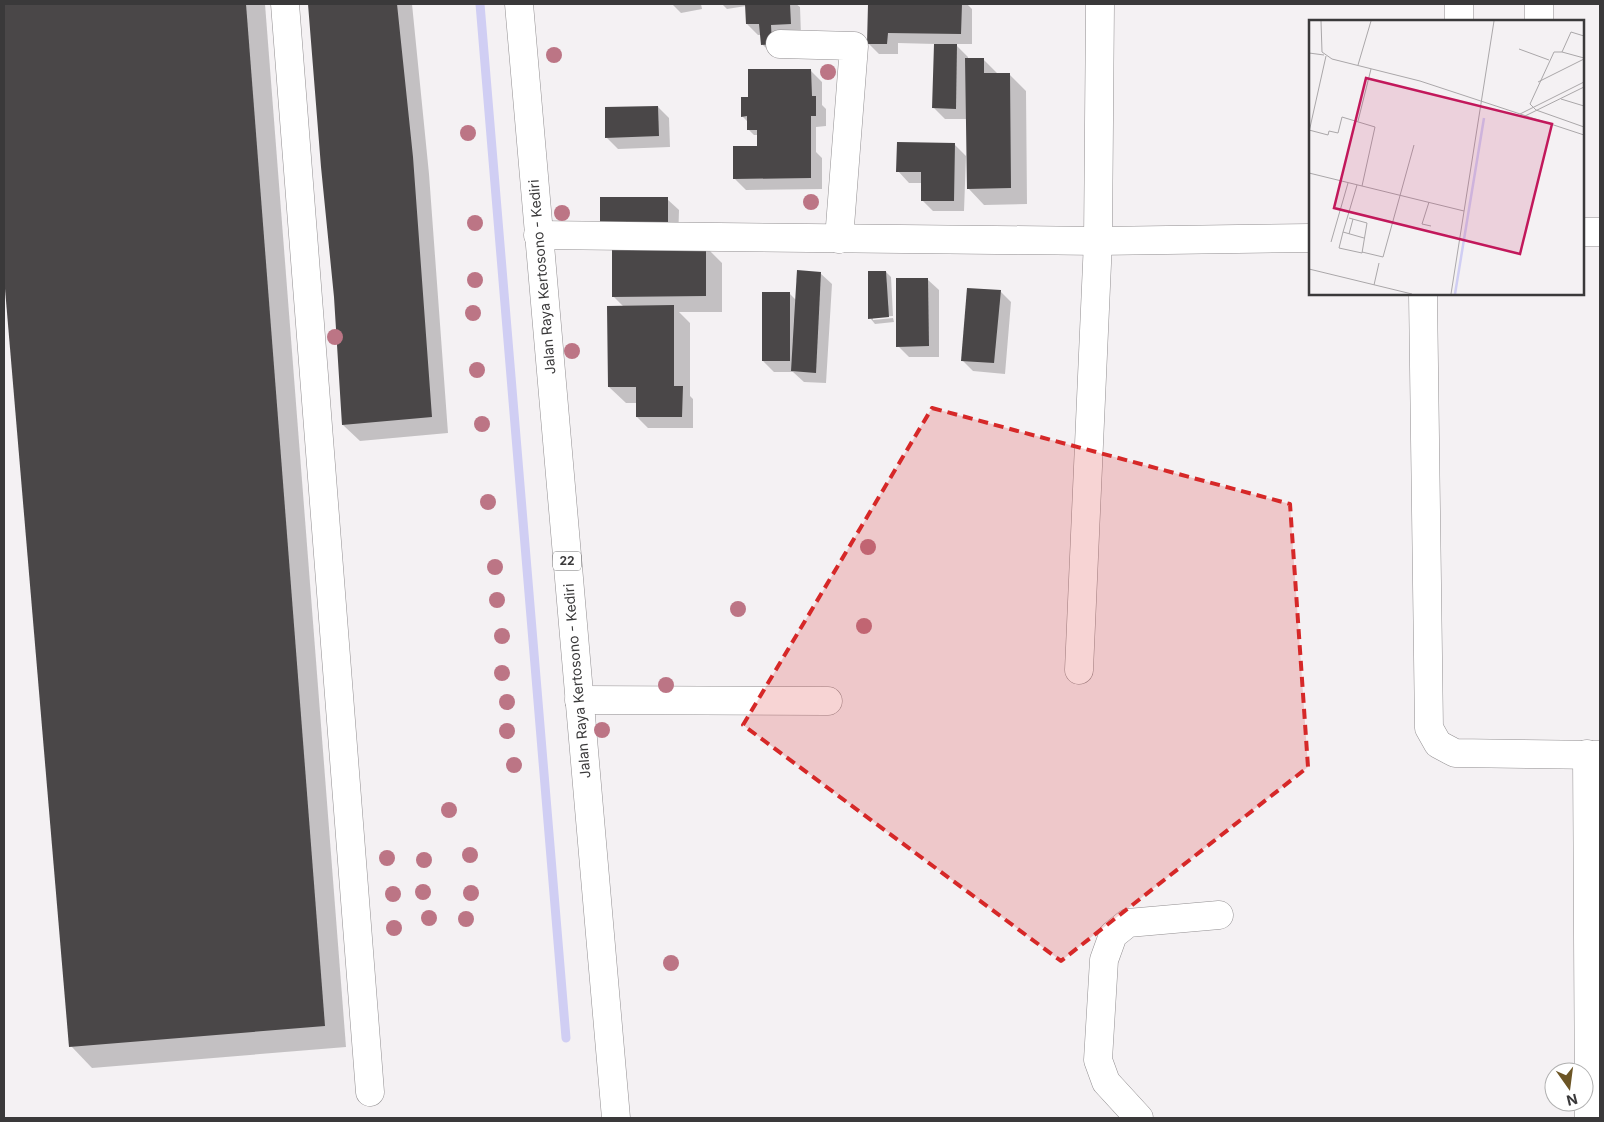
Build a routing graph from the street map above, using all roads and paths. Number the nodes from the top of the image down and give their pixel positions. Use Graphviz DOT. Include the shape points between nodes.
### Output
graph roads {
  1 [pos="285,4"];
  2 [pos="519,4"];
  3 [pos="1100,4"];
  4 [pos="1459,4"];
  5 [pos="1539,4"];
  6 [pos="1459,20"];
  7 [pos="1539,20"];
  8 [pos="780,44"];
  9 [pos="1584,232"];
  10 [pos="1600,232"];
  11 [pos="538,235"];
  12 [pos="1309,238"];
  13 [pos="840,239"];
  14 [pos="1098,241"];
  15 [pos="1423,295"];
  16 [pos="1079,670"];
  17 [pos="578,700"];
  18 [pos="828,701"];
  19 [pos="1594,754"];
  20 [pos="1219,915"];
  21 [pos="370,1092"];
  22 [pos="616,1118"];
  23 [pos="1139,1118"];
  24 [pos="1589,1118"];
  1 -- 21 [label="main road"];
  2 -- 11 [label="main road, Jalan Raya Kertosono - Kediri / 22"];
  3 -- 14 [label="main road"];
  4 -- 6 [label="main road"];
  5 -- 7 [label="main road"];
  8 -- 13 [label="main road" via="854,46"];
  9 -- 10 [label="main road"];
  11 -- 13 [label="main road"];
  11 -- 17 [label="main road, Jalan Raya Kertosono - Kediri / 22"];
  12 -- 14 [label="main road"];
  13 -- 14 [label="main road"];
  14 -- 16 [label="main road"];
  15 -- 19 [label="main road" via="1429,728 1438,744 1455,753"];
  17 -- 18 [label="main road"];
  17 -- 22 [label="main road, Jalan Raya Kertosono - Kediri / 22"];
  19 -- 24 [label="main road"];
  20 -- 23 [label="main road" via="1128,923 1113,935 1104,960 1098,1060 1106,1082"];
}
